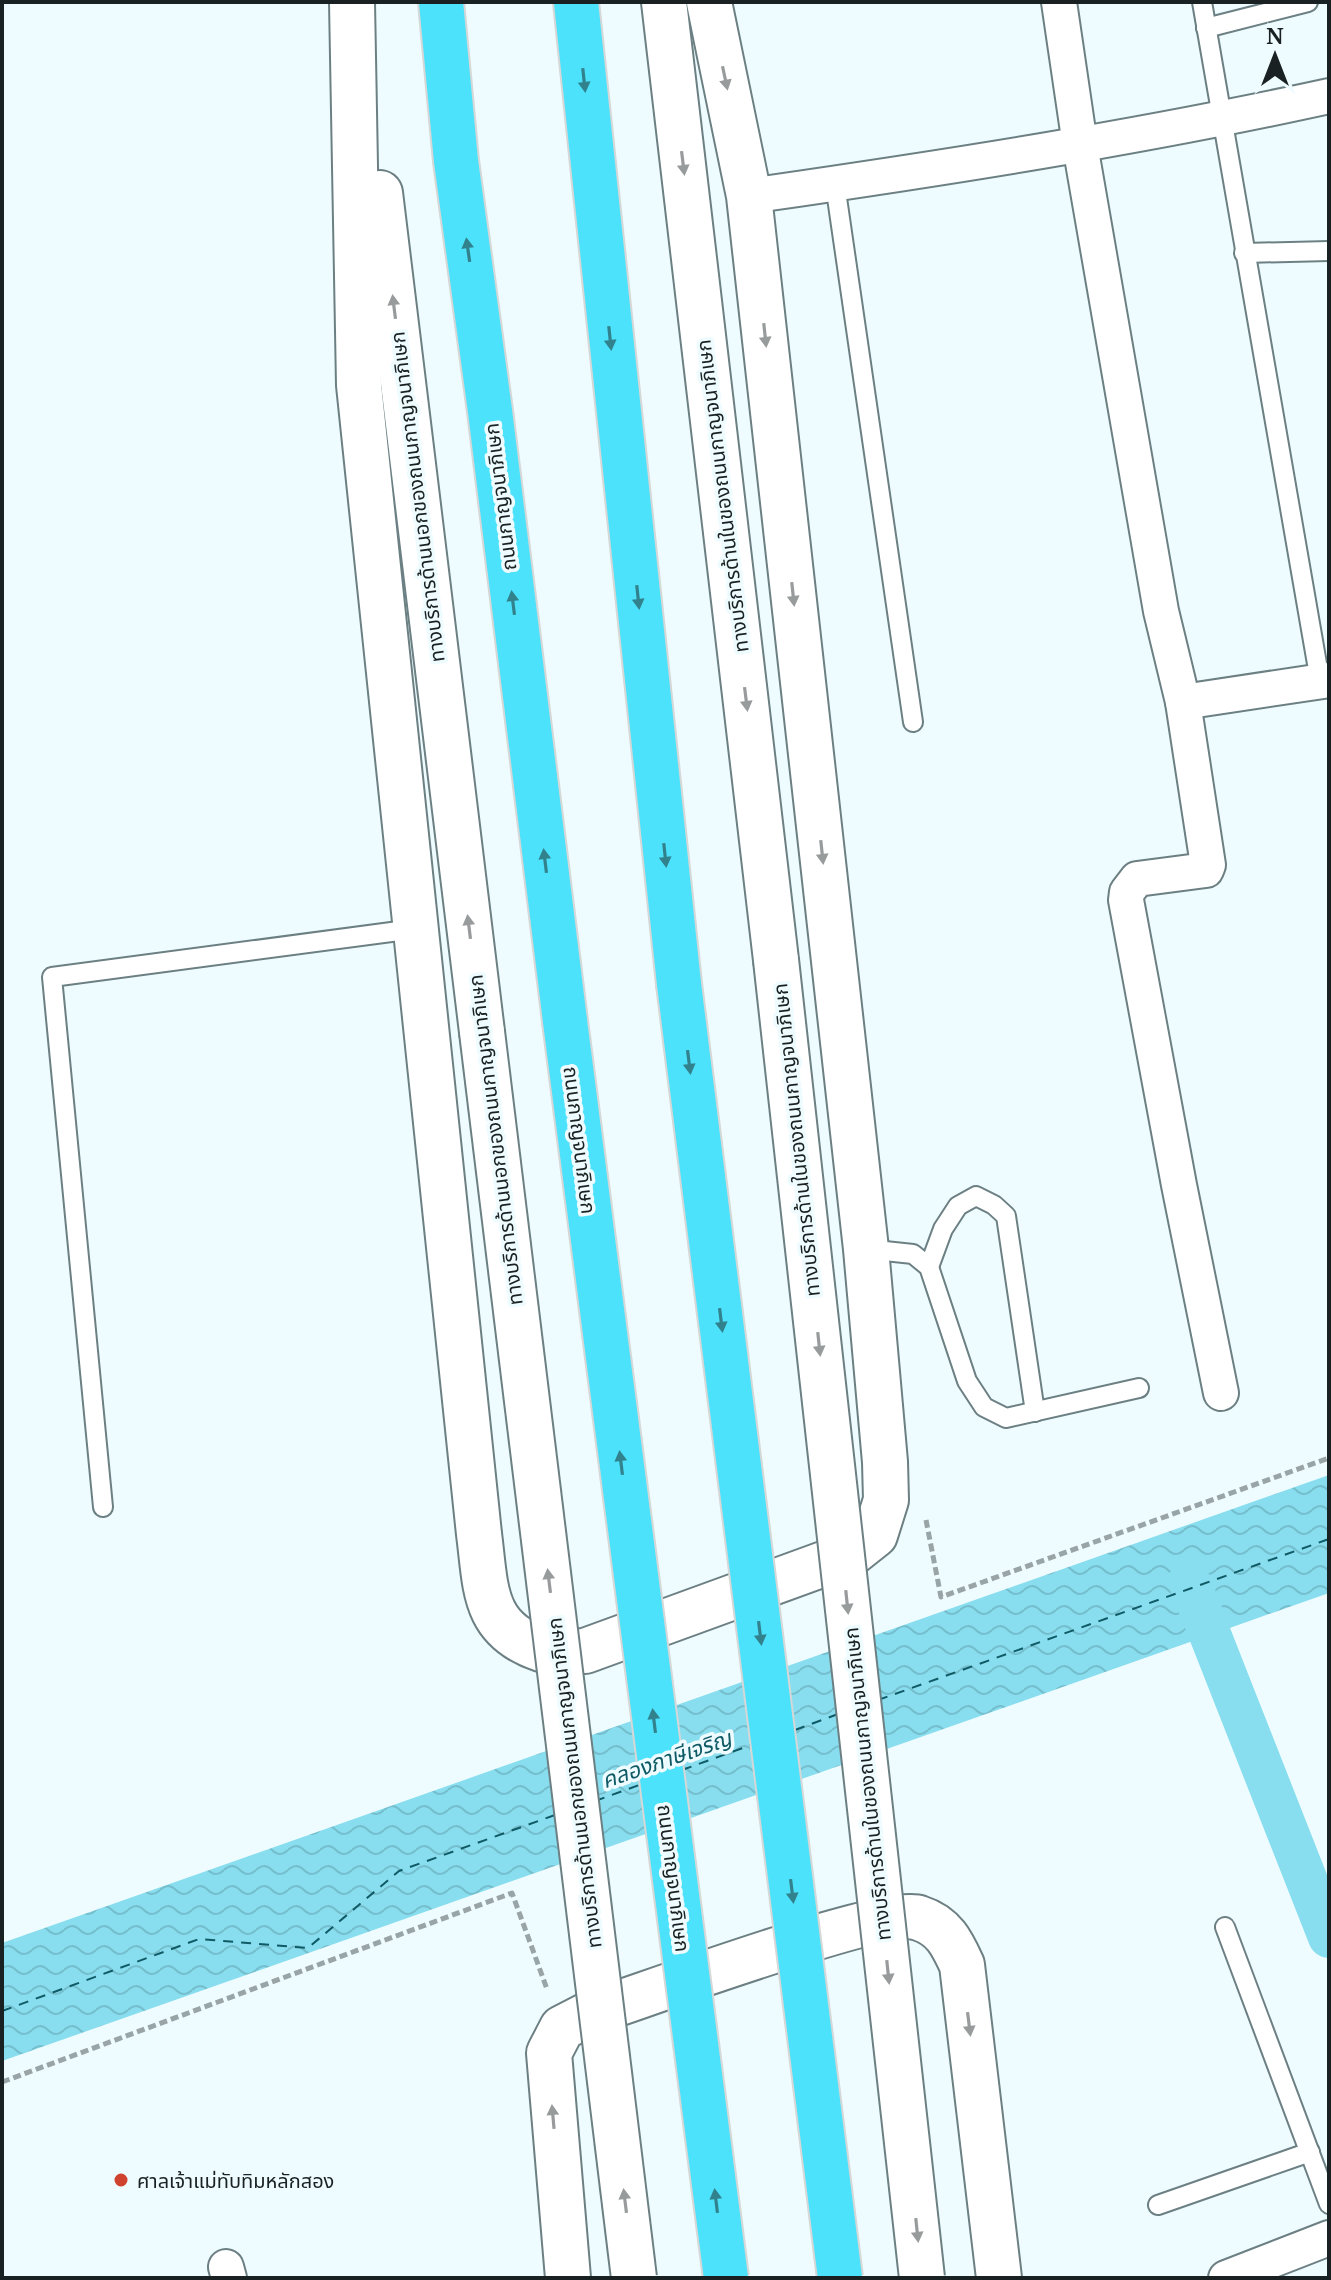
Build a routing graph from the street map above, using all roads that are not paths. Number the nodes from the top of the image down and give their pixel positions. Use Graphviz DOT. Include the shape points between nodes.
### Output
graph roads {
  1 [pos="355,2"];
  2 [pos="415,2"];
  3 [pos="441,2"];
  4 [pos="576,2"];
  5 [pos="664,2"];
  6 [pos="709,2"];
  7 [pos="1059,2"];
  8 [pos="1202,2"];
  9 [pos="1308,2"];
  10 [pos="1206,28"];
  11 [pos="1329,96"];
  12 [pos="1221,120"];
  13 [pos="1080,145"];
  14 [pos="456,161"];
  15 [pos="835,184"];
  16 [pos="749,196"];
  17 [pos="1329,251"];
  18 [pos="1244,253"];
  19 [pos="1324,680"];
  20 [pos="1183,702"];
  21 [pos="913,722"];
  22 [pos="414,929"];
  23 [pos="866,1249"];
  24 [pos="929,1267"];
  25 [pos="1139,1388"];
  26 [pos="1221,1393"];
  27 [pos="1035,1412"];
  28 [pos="103,1507"];
  29 [pos="1225,1927"];
  30 [pos="1310,2152"];
  31 [pos="1329,2204"];
  32 [pos="1158,2205"];
  33 [pos="1329,2238"];
  34 [pos="568,2278"];
  35 [pos="634,2278"];
  36 [pos="726,2278"];
  37 [pos="840,2278"];
  38 [pos="922,2278"];
  39 [pos="999,2278"];
  40 [pos="1226,2278"];
  1 -- 22 [label="main road" via="359,385"];
  35 -- 1 [label="main road, ทางบริการด้านนอกของถนนกาญจนาภิเษก, one-way, bridge"];
  2 -- 14 [label="highway"];
  3 -- 14 [label="highway, ถนนกาญจนาภิเษก"];
  4 -- 37 [label="highway, one-way, bridge" via="679,984"];
  5 -- 38 [label="main road, ทางบริการด้านในของถนนกาญจนาภิเษก, one-way, bridge"];
  6 -- 16 [label="main road, one-way"];
  7 -- 13 [label="street"];
  8 -- 10 [label="lane"];
  9 -- 10 [label="lane"];
  10 -- 12 [label="lane"];
  11 -- 12 [label="street"];
  12 -- 13 [label="street"];
  12 -- 18 [label="lane"];
  13 -- 15 [label="street"];
  13 -- 20 [label="street" via="1161,611"];
  36 -- 14 [label="highway, ถนนกาญจนาภิเษก, one-way, bridge"];
  15 -- 16 [label="street"];
  15 -- 21 [label="lane"];
  16 -- 23 [label="main road, one-way"];
  17 -- 18 [label="lane"];
  18 -- 19 [label="lane"];
  19 -- 20 [label="street"];
  20 -- 26 [label="street" via="1208,865 1206,870 1137,879 1126,900"];
  22 -- 23 [label="main road" via="479,1534 489,1602 505,1631 543,1650 585,1651 851,1554 875,1535 886,1500"];
  22 -- 28 [label="lane" via="52,977"];
  23 -- 24 [label="lane" via="913,1254"];
  24 -- 27 [label="lane" via="967,1381 984,1407 1006,1418"];
  24 -- 27 [label="lane" via="958,1206 976,1196 1006,1216"];
  25 -- 27 [label="lane"];
  29 -- 30 [label="lane"];
  30 -- 31 [label="lane"];
  30 -- 32 [label="lane"];
  33 -- 40 [label="street"];
  34 -- 39 [label="main road, one-way" via="549,2053 562,2028 593,2012 886,1918 918,1917 948,1934 962,1965"];
}
